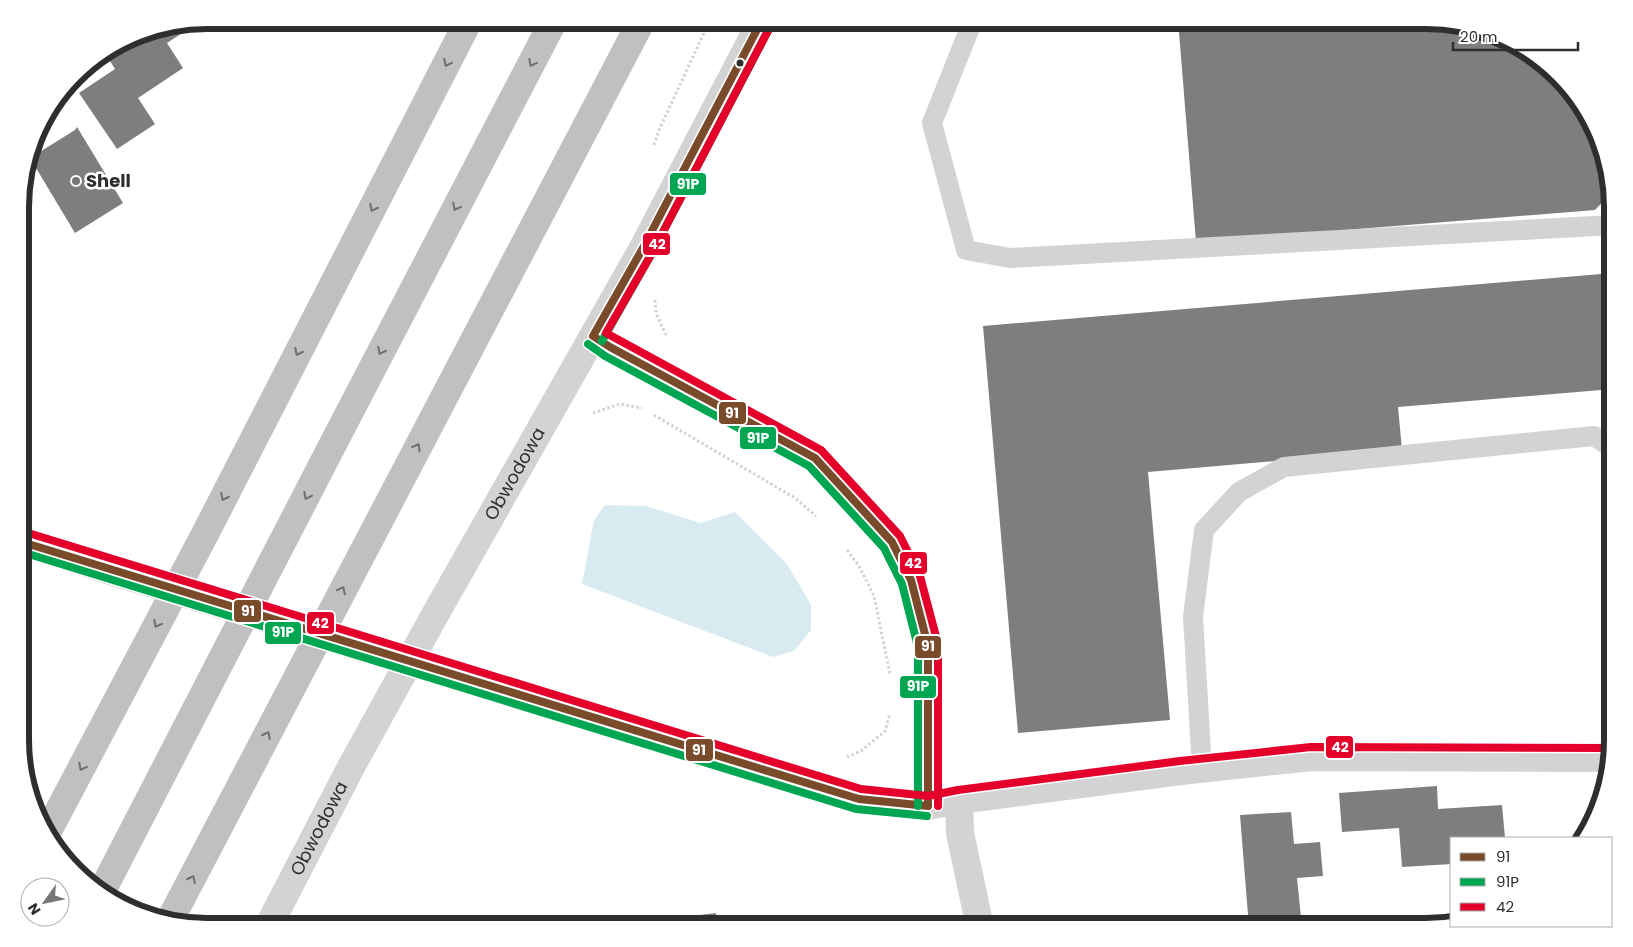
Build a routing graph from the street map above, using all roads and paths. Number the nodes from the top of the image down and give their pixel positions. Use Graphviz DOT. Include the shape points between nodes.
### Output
graph roads {
  1 [pos="465,29"];
  2 [pos="549,29"];
  3 [pos="637,29"];
  4 [pos="757,29"];
  5 [pos="969,29"];
  6 [pos="1604,225"];
  7 [pos="593,336"];
  8 [pos="590,414"];
  9 [pos="1604,443"];
  10 [pos="817,517"];
  11 [pos="29,544"];
  12 [pos="842,544"];
  13 [pos="891,682"];
  14 [pos="891,709"];
  15 [pos="845,758"];
  16 [pos="1604,758"];
  17 [pos="1202,769"];
  18 [pos="959,800"];
  19 [pos="928,806"];
  20 [pos="51,826"];
  21 [pos="105,886"];
  22 [pos="173,915"];
  23 [pos="273,918"];
  24 [pos="978,918"];
  1 -- 20 [label="highway, one-way"];
  2 -- 21 [label="highway, one-way"];
  22 -- 3 [label="highway, one-way"];
  4 -- 7 [label="street, Obwodowa" via="643,248"];
  5 -- 6 [label="lane" via="932,123 966,250 1010,258"];
  7 -- 19 [label="street" via="815,458 892,542 911,580 928,646"];
  7 -- 23 [label="street, Obwodowa" via="351,767"];
  8 -- 10 [label="path" via="620,404 640,406 795,498"];
  9 -- 17 [label="lane" via="1594,436 1284,467 1239,492 1204,530 1193,617"];
  11 -- 19 [label="street, bridge" via="859,799"];
  12 -- 13 [label="path" via="859,566 874,596"];
  14 -- 15 [label="path" via="885,731 861,751"];
  16 -- 17 [label="street" via="1312,757"];
  17 -- 18 [label="street"];
  18 -- 19 [label="street"];
  18 -- 24 [label="street" via="960,832"];
}
